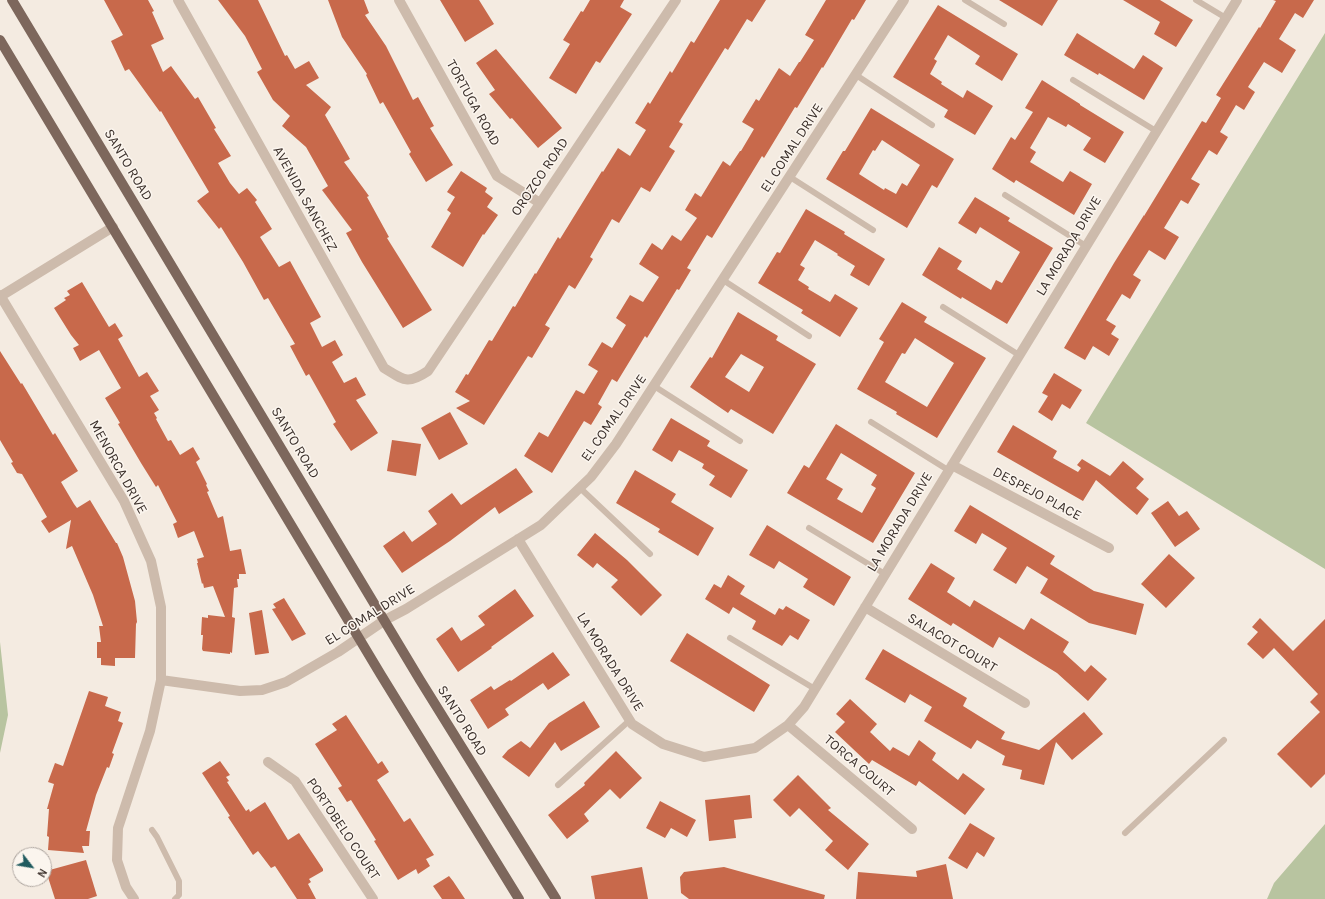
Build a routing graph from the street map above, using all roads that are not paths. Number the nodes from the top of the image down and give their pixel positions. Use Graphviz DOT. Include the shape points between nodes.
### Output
graph roads {
  1 [pos="12,0"];
  2 [pos="178,0"];
  3 [pos="399,0"];
  4 [pos="676,0"];
  5 [pos="904,0"];
  6 [pos="965,0"];
  7 [pos="1196,0"];
  8 [pos="1237,0"];
  9 [pos="1226,18"];
  10 [pos="1004,24"];
  11 [pos="0,40"];
  12 [pos="856,75"];
  13 [pos="1073,80"];
  14 [pos="932,125"];
  15 [pos="1156,131"];
  16 [pos="790,177"];
  17 [pos="1005,195"];
  18 [pos="540,203"];
  19 [pos="113,227"];
  20 [pos="873,230"];
  21 [pos="1086,246"];
  22 [pos="723,280"];
  23 [pos="0,296"];
  24 [pos="943,307"];
  25 [pos="808,336"];
  26 [pos="1019,355"];
  27 [pos="428,370"];
  28 [pos="654,386"];
  29 [pos="871,422"];
  30 [pos="740,441"];
  31 [pos="950,468"];
  32 [pos="579,487"];
  33 [pos="809,528"];
  34 [pos="518,539"];
  35 [pos="1109,548"];
  36 [pos="650,554"];
  37 [pos="885,574"];
  38 [pos="865,607"];
  39 [pos="385,620"];
  40 [pos="359,638"];
  41 [pos="730,638"];
  42 [pos="161,680"];
  43 [pos="815,689"];
  44 [pos="1025,703"];
  45 [pos="630,720"];
  46 [pos="788,725"];
  47 [pos="1224,740"];
  48 [pos="268,762"];
  49 [pos="558,785"];
  50 [pos="912,829"];
  51 [pos="152,830"];
  52 [pos="1125,833"];
  53 [pos="134,899"];
  54 [pos="175,899"];
  55 [pos="374,899"];
  56 [pos="519,899"];
  57 [pos="556,899"];
  1 -- 39 [label="main road, SANTO ROAD"];
  2 -- 27 [label="street, AVENIDA SANCHEZ" via="384,368 402,379 415,379"];
  3 -- 18 [label="street, TORTUGA ROAD" via="497,176"];
  4 -- 18 [label="street, OROZCO ROAD"];
  5 -- 12 [label="street, EL COMAL DRIVE"];
  6 -- 10 [label="lane"];
  7 -- 9 [label="lane"];
  8 -- 9 [label="street, LA MORADA DRIVE"];
  9 -- 15 [label="street, LA MORADA DRIVE"];
  11 -- 19 [label="main road"];
  12 -- 14 [label="lane"];
  12 -- 16 [label="street, EL COMAL DRIVE"];
  13 -- 15 [label="lane"];
  15 -- 21 [label="street, LA MORADA DRIVE"];
  16 -- 20 [label="lane"];
  16 -- 22 [label="street, EL COMAL DRIVE"];
  17 -- 21 [label="lane"];
  18 -- 27 [label="street, OROZCO ROAD"];
  19 -- 23 [label="street"];
  19 -- 40 [label="main road"];
  21 -- 26 [label="street, LA MORADA DRIVE"];
  22 -- 25 [label="lane"];
  22 -- 28 [label="street, EL COMAL DRIVE"];
  23 -- 42 [label="street, MENORCA DRIVE" via="124,501 150,561 161,607"];
  24 -- 26 [label="lane"];
  26 -- 31 [label="street, LA MORADA DRIVE"];
  28 -- 30 [label="lane"];
  28 -- 32 [label="street, EL COMAL DRIVE" via="616,444 591,477"];
  29 -- 31 [label="lane"];
  31 -- 35 [label="street, DESPEJO PLACE"];
  31 -- 37 [label="street, LA MORADA DRIVE"];
  32 -- 34 [label="street, EL COMAL DRIVE" via="541,525"];
  32 -- 36 [label="lane"];
  33 -- 37 [label="lane"];
  34 -- 39 [label="street, EL COMAL DRIVE"];
  34 -- 45 [label="street, LA MORADA DRIVE"];
  37 -- 38 [label="street, LA MORADA DRIVE"];
  38 -- 43 [label="street, LA MORADA DRIVE"];
  38 -- 44 [label="street, SALACOT COURT"];
  39 -- 40 [label="street, EL COMAL DRIVE"];
  39 -- 57 [label="main road, SANTO ROAD"];
  40 -- 42 [label="street, EL COMAL DRIVE" via="286,682 262,690 240,691"];
  40 -- 56 [label="main road"];
  41 -- 43 [label="lane"];
  42 -- 53 [label="street, MENORCA DRIVE" via="150,731 118,828 117,860 126,887"];
  43 -- 46 [label="street, LA MORADA DRIVE"];
  45 -- 46 [label="street, LA MORADA DRIVE" via="632,724 663,744 704,757 755,748"];
  45 -- 49 [label="lane"];
  46 -- 50 [label="street, TORCA COURT"];
  47 -- 52 [label="lane"];
  48 -- 55 [label="street, PORTOBELO COURT" via="296,781"];
  51 -- 54 [label="lane" via="158,837 179,881 180,896"];
}
